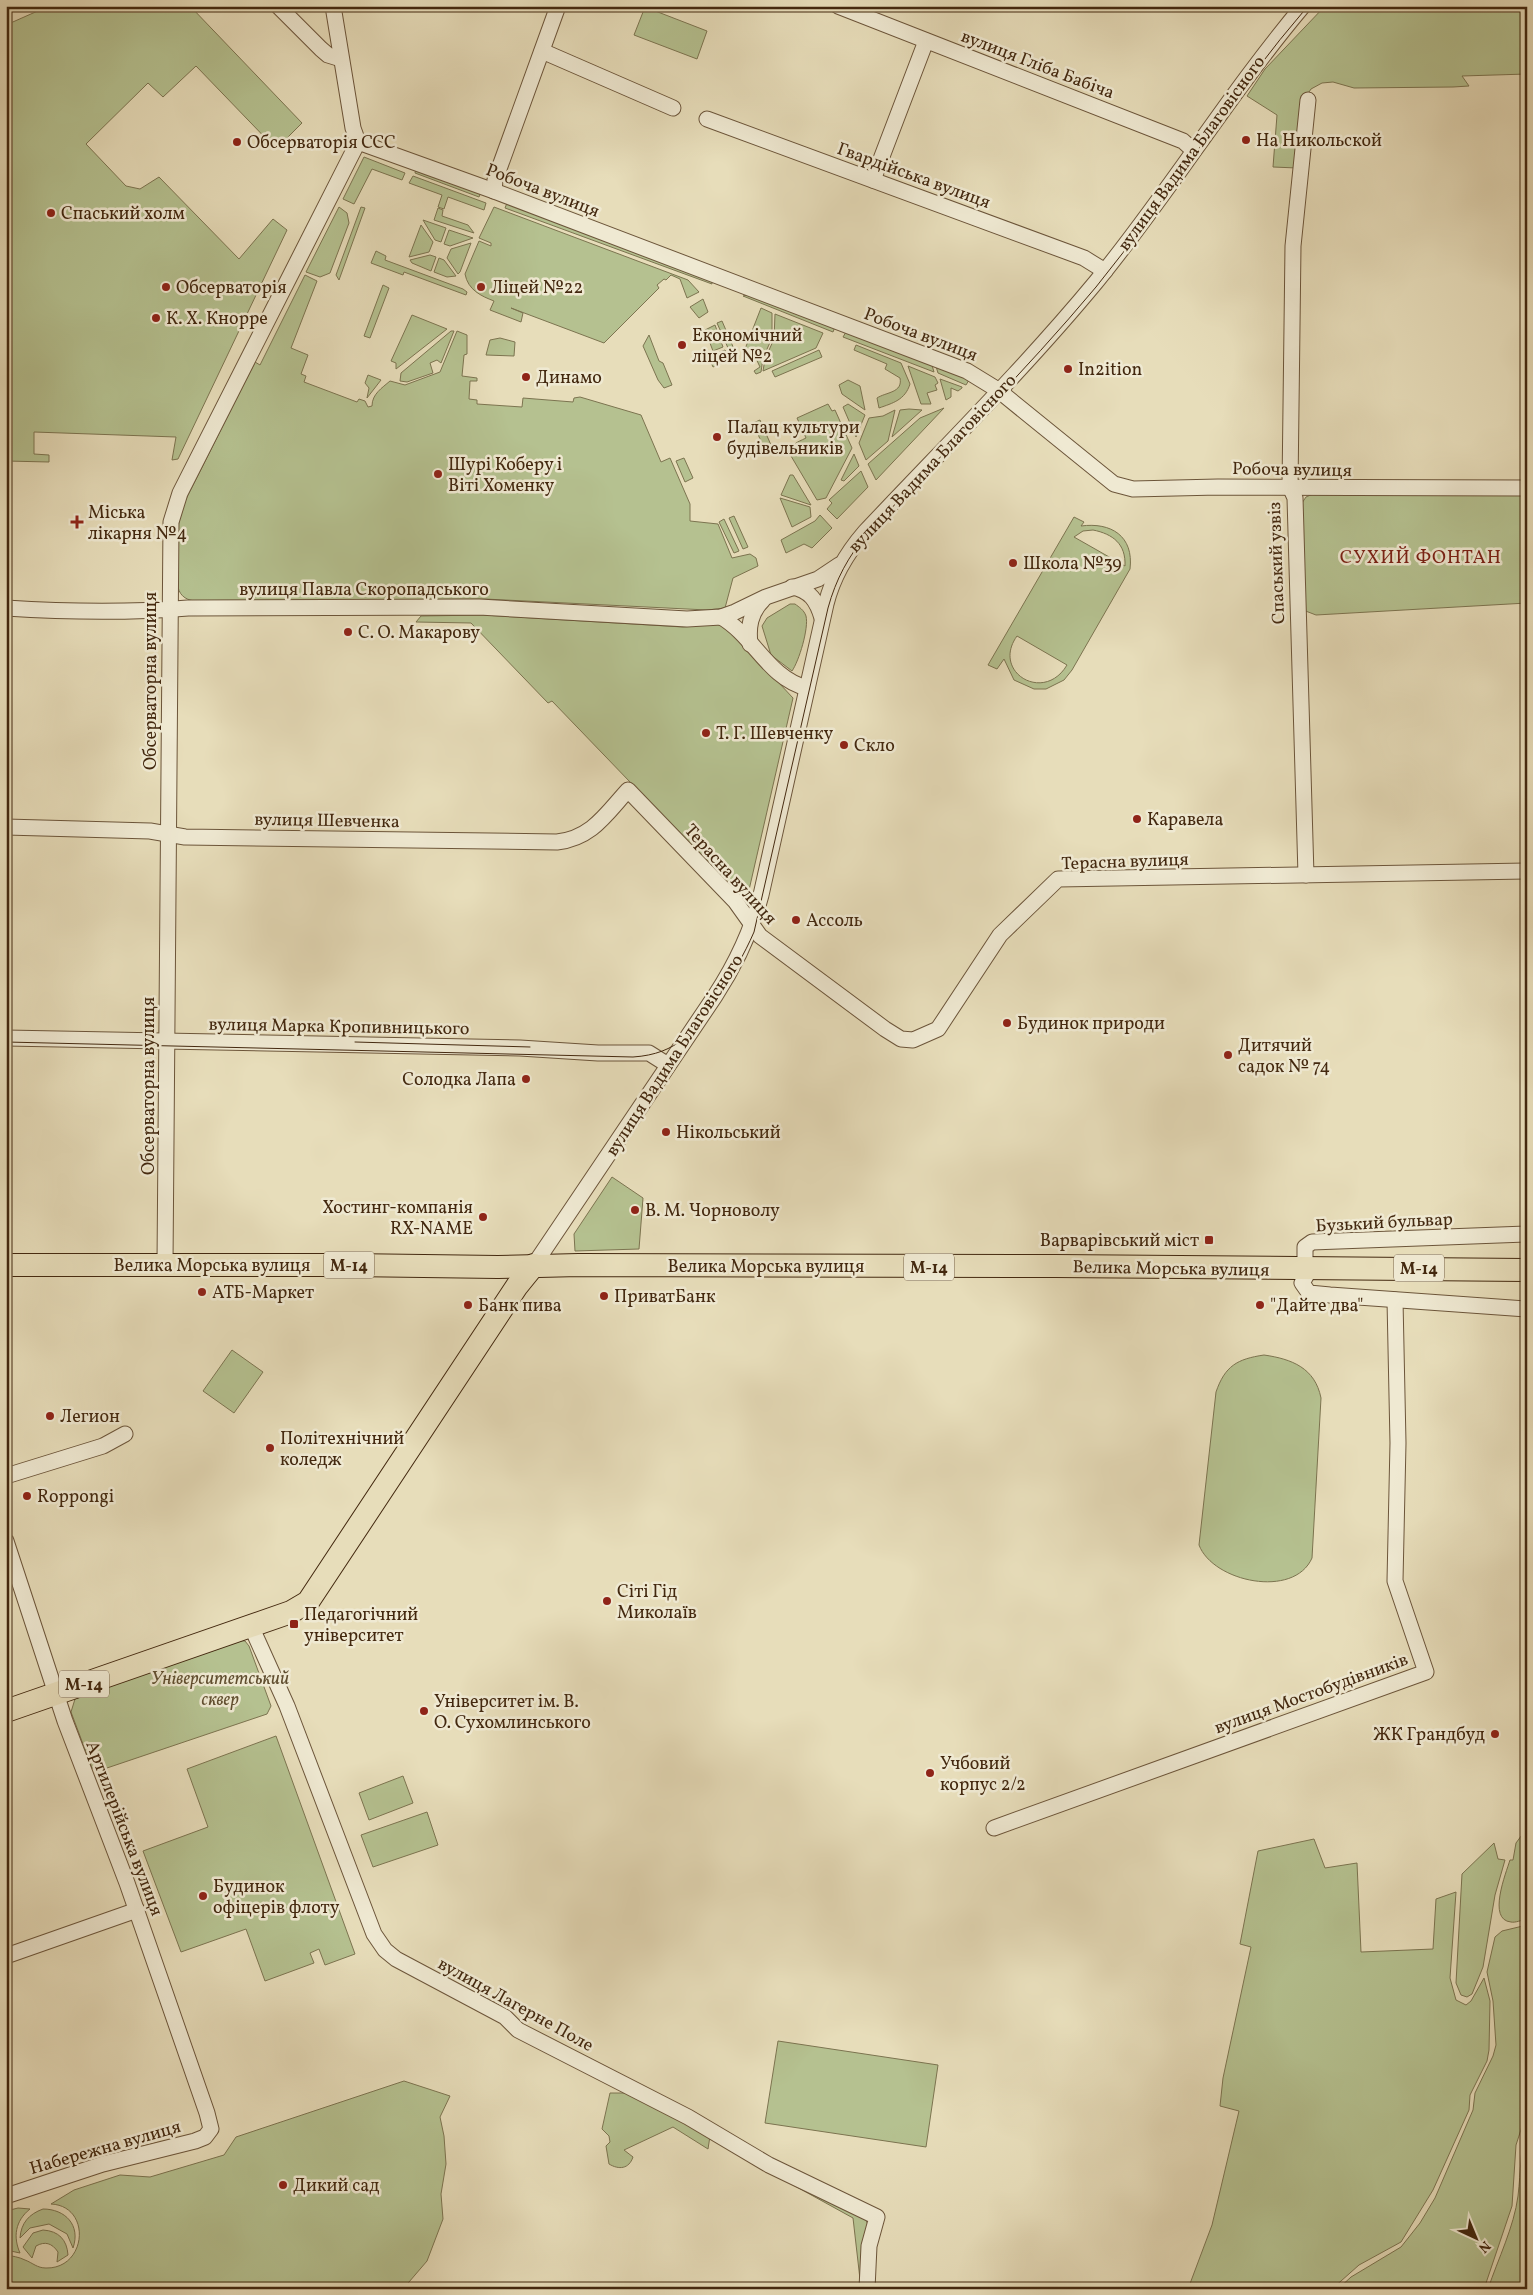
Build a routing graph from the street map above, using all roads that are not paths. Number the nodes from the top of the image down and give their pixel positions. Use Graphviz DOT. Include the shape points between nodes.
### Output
graph roads {
  1 [pos="278,6"];
  2 [pos="333,6"];
  3 [pos="558,6"];
  4 [pos="838,6"];
  5 [pos="1303,6"];
  6 [pos="926,41"];
  7 [pos="542,51"];
  8 [pos="341,59"];
  9 [pos="1308,100"];
  10 [pos="673,108"];
  11 [pos="707,119"];
  12 [pos="358,142"];
  13 [pos="1194,150"];
  14 [pos="873,180"];
  15 [pos="494,191"];
  16 [pos="1105,271"];
  17 [pos="998,390"];
  18 [pos="1290,487"];
  19 [pos="1527,488"];
  20 [pos="842,562"];
  21 [pos="792,587"];
  22 [pos="766,597"];
  23 [pos="6,608"];
  24 [pos="169,610"];
  25 [pos="721,617"];
  26 [pos="822,618"];
  27 [pos="750,644"];
  28 [pos="807,688"];
  29 [pos="628,790"];
  30 [pos="6,827"];
  31 [pos="168,835"];
  32 [pos="1527,871"];
  33 [pos="1306,875"];
  34 [pos="753,926"];
  35 [pos="6,1038"];
  36 [pos="166,1041"];
  37 [pos="668,1065"];
  38 [pos="1527,1234"];
  39 [pos="165,1264"];
  40 [pos="6,1265"];
  41 [pos="534,1265"];
  42 [pos="1310,1269"];
  43 [pos="1527,1270"];
  44 [pos="1396,1300"];
  45 [pos="1527,1309"];
  46 [pos="125,1434"];
  47 [pos="6,1476"];
  48 [pos="6,1541"];
  49 [pos="251,1626"];
  50 [pos="56,1694"];
  51 [pos="6,1711"];
  52 [pos="994,1828"];
  53 [pos="137,1910"];
  54 [pos="6,1956"];
  55 [pos="210,2129"];
  56 [pos="6,2196"];
  57 [pos="867,2289"];
  1 -- 8 [label="street" via="328,55"];
  2 -- 8 [label="street"];
  3 -- 7 [label="street"];
  4 -- 6 [label="street, вулиця Гліба Бабіча"];
  5 -- 13 [label="street, вулиця Вадима Благовісного" via="1268,47"];
  6 -- 13 [label="street, вулиця Гліба Бабіча" via="1183,141"];
  6 -- 14 [label="street"];
  7 -- 10 [label="street"];
  7 -- 15 [label="street" via="495,180"];
  8 -- 12 [label="street"];
  9 -- 18 [label="street, Спаський узвіз" via="1294,246"];
  11 -- 14 [label="street, Гвардійська вулиця"];
  12 -- 15 [label="street, Робоча вулиця"];
  12 -- 24 [label="street, Обсерваторна вулиця" via="177,501 169,539"];
  13 -- 16 [label="street, вулиця Вадима Благовісного"];
  14 -- 16 [label="street, Гвардійська вулиця" via="1084,258"];
  15 -- 17 [label="street, Робоча вулиця" via="968,370"];
  16 -- 17 [label="street, вулиця Вадима Благовісного" via="1051,335"];
  17 -- 18 [label="street, Робоча вулиця" via="1114,484 1134,489"];
  17 -- 20 [label="street, вулиця Вадима Благовісного" via="865,532"];
  18 -- 19 [label="street, Робоча вулиця"];
  18 -- 33 [label="street, Спаський узвіз" via="1295,498"];
  20 -- 21 [label="street, вулиця Павла Скоропадського" via="818,580"];
  20 -- 26 [label="street, вулиця Вадима Благовісного" via="830,586"];
  21 -- 22 [label="street, вулиця Павла Скоропадського"];
  21 -- 26 [label="street" via="809,593 816,601"];
  22 -- 25 [label="street, вулиця Павла Скоропадського"];
  22 -- 27 [label="street" via="750,620"];
  23 -- 24 [label="street, вулиця Павла Скоропадського"];
  24 -- 25 [label="street, вулиця Павла Скоропадського" via="479,607 688,619"];
  24 -- 31 [label="street, Обсерваторна вулиця"];
  25 -- 27 [label="street" via="736,627"];
  26 -- 28 [label="street, вулиця Вадима Благовісного"];
  27 -- 28 [label="street" via="788,681"];
  28 -- 34 [label="street, вулиця Вадима Благовісного"];
  29 -- 31 [label="street, вулиця Шевченка" via="585,835 564,841"];
  29 -- 34 [label="street, Терасна вулиця" via="735,901"];
  30 -- 31 [label="street, вулиця Шевченка" via="150,831"];
  31 -- 36 [label="street, Обсерваторна вулиця"];
  32 -- 33 [label="street, Терасна вулиця"];
  33 -- 34 [label="street, Терасна вулиця" via="1058,879 1000,935 938,1029 913,1040 901,1039 885,1029 770,945"];
  34 -- 37 [label="street, вулиця Вадима Благовісного" via="727,976"];
  35 -- 36 [label="street, вулиця Марка Кропивницького"];
  36 -- 37 [label="street, вулиця Марка Кропивницького" via="649,1053"];
  36 -- 39 [label="street, Обсерваторна вулиця"];
  37 -- 41 [label="street, вулиця Вадима Благовісного"];
  38 -- 42 [label="street, Бузький бульвар" via="1312,1242 1305,1247 1304,1253"];
  39 -- 40 [label="highway, Велика Морська вулиця / М-14"];
  39 -- 41 [label="highway, Велика Морська вулиця / М-14" via="498,1268"];
  41 -- 42 [label="highway, Велика Морська вулиця / М-14"];
  41 -- 49 [label="highway, вулиця Вадима Благовісного / М-14" via="308,1602 291,1612"];
  42 -- 43 [label="highway, Велика Морська вулиця / М-14"];
  42 -- 44 [label="street, Бузький бульвар" via="1302,1283 1310,1293"];
  44 -- 45 [label="street, Бузький бульвар"];
  44 -- 52 [label="street, вулиця Мостобудівників" via="1398,1443 1395,1581 1426,1672"];
  46 -- 47 [label="street" via="103,1446"];
  48 -- 50 [label="street, Артилерійська вулиця"];
  49 -- 50 [label="highway, вулиця Вадима Благовісного / М-14"];
  49 -- 57 [label="street, вулиця Лагерне Поле" via="287,1706 374,1934 385,1950 420,1973 505,2017 518,2030 688,2117 769,2164 877,2217 868,2246"];
  50 -- 51 [label="highway, вулиця Вадима Благовісного / М-14"];
  50 -- 53 [label="street, Артилерійська вулиця"];
  53 -- 54 [label="street"];
  53 -- 55 [label="street, Артилерійська вулиця"];
  55 -- 56 [label="street, Набережна вулиця" via="205,2137 195,2141 103,2164"];
}
